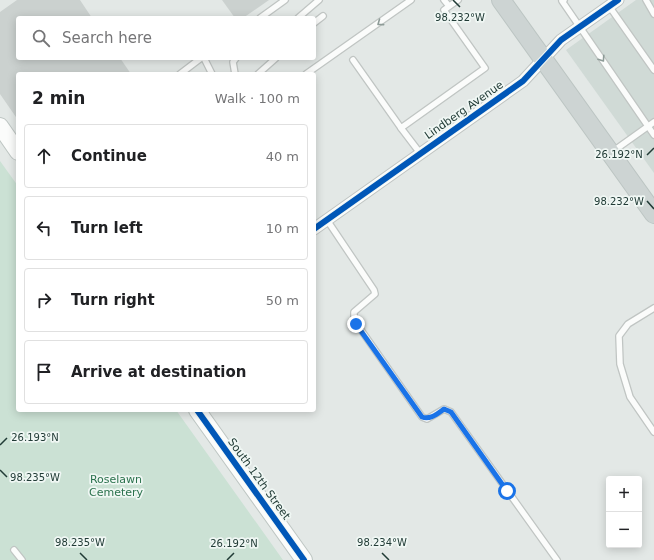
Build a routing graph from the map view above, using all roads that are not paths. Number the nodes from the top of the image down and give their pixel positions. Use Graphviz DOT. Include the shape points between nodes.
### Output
graph roads {
  1 [pos="285,0"];
  2 [pos="319,0"];
  3 [pos="411,0"];
  4 [pos="444,0"];
  5 [pos="458,0"];
  6 [pos="501,0"];
  7 [pos="564,0"];
  8 [pos="646,0"];
  9 [pos="614,3"];
  10 [pos="449,6"];
  11 [pos="652,6"];
  12 [pos="654,14"];
  13 [pos="263,16"];
  14 [pos="300,16"];
  15 [pos="323,16"];
  16 [pos="316,21"];
  17 [pos="580,27"];
  18 [pos="200,60"];
  19 [pos="204,60"];
  20 [pos="234,60"];
  21 [pos="274,60"];
  22 [pos="353,60"];
  23 [pos="544,60"];
  24 [pos="654,70"];
  25 [pos="183,72"];
  26 [pos="211,72"];
  27 [pos="235,72"];
  28 [pos="260,72"];
  29 [pos="309,72"];
  30 [pos="654,122"];
  31 [pos="0,126"];
  32 [pos="648,126"];
  33 [pos="401,128"];
  34 [pos="654,135"];
  35 [pos="16,149"];
  36 [pos="420,153"];
  37 [pos="611,154"];
  38 [pos="654,214"];
  39 [pos="327,220"];
  40 [pos="316,228"];
  41 [pos="654,308"];
  42 [pos="198,412"];
  43 [pos="654,432"];
  44 [pos="14,550"];
  45 [pos="22,560"];
  46 [pos="304,560"];
  47 [pos="557,560"];
  1 -- 13 [label="lane"];
  2 -- 14 [label="lane"];
  3 -- 29 [label="lane, one-way"];
  4 -- 10 [label="lane"];
  5 -- 10 [label="lane"];
  6 -- 23 [label="main road"];
  7 -- 17 [label="lane" via="562,1"];
  8 -- 11 [label="lane"];
  9 -- 17 [label="street, Lindberg Avenue"];
  9 -- 24 [label="lane"];
  10 -- 33 [label="lane" via="444,10 485,68"];
  11 -- 12 [label="lane"];
  15 -- 16 [label="lane"];
  17 -- 23 [label="street, Lindberg Avenue" via="561,40"];
  17 -- 32 [label="lane, one-way"];
  18 -- 25 [label="lane"];
  19 -- 26 [label="lane"];
  20 -- 27 [label="lane"];
  21 -- 28 [label="lane"];
  22 -- 33 [label="lane"];
  23 -- 36 [label="street, Lindberg Avenue" via="523,81"];
  23 -- 37 [label="main road"];
  30 -- 32 [label="lane"];
  31 -- 35 [label="street"];
  32 -- 34 [label="lane"];
  32 -- 37 [label="lane"];
  33 -- 36 [label="lane"];
  36 -- 39 [label="street, Lindberg Avenue"];
  37 -- 38 [label="main road"];
  39 -- 40 [label="street, Lindberg Avenue"];
  39 -- 47 [label="lane" via="374,290 375,294 354,312 354,320 422,417 432,417 444,409 451,412"];
  41 -- 43 [label="lane" via="628,324 619,336 620,364 630,397"];
  42 -- 46 [label="street, South 12th Street"];
  44 -- 45 [label="lane"];
}
